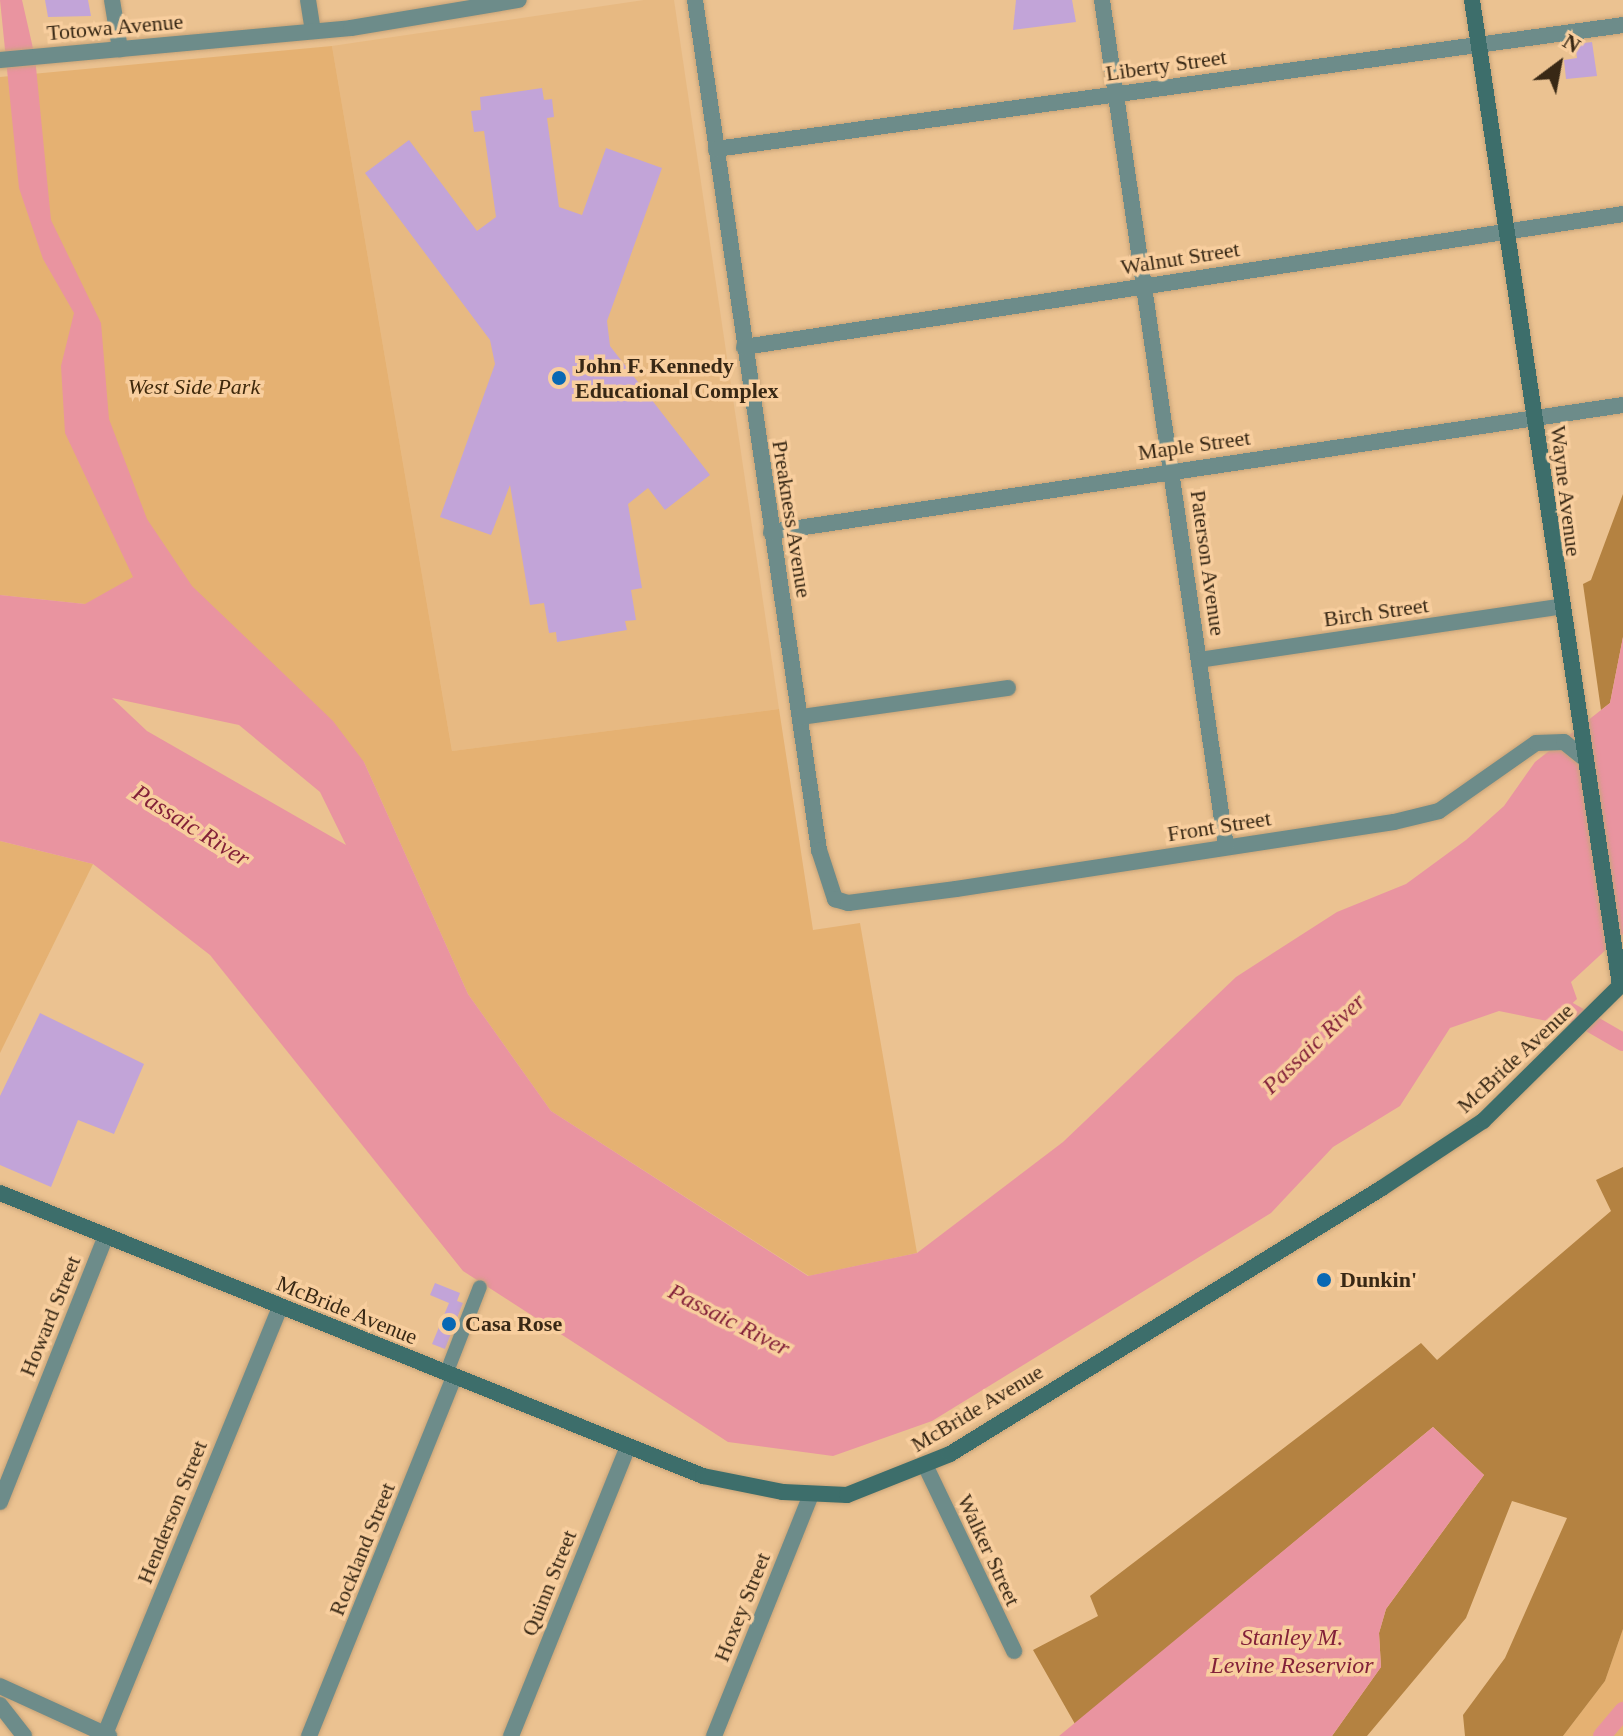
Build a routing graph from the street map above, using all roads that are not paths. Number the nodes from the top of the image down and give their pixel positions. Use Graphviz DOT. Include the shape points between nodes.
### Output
graph roads {
  1 [pos="112,0"];
  2 [pos="308,0"];
  3 [pos="519,0"];
  4 [pos="695,0"];
  5 [pos="1102,0"];
  6 [pos="1472,0"];
  7 [pos="501,1"];
  8 [pos="1623,25"];
  9 [pos="313,31"];
  10 [pos="1479,43"];
  11 [pos="120,49"];
  12 [pos="0,60"];
  13 [pos="1116,94"];
  14 [pos="716,149"];
  15 [pos="1623,214"];
  16 [pos="1507,231"];
  17 [pos="1145,286"];
  18 [pos="744,347"];
  19 [pos="1623,405"];
  20 [pos="1534,418"];
  21 [pos="1172,470"];
  22 [pos="771,532"];
  23 [pos="1559,607"];
  24 [pos="1199,660"];
  25 [pos="1008,688"];
  26 [pos="801,717"];
  27 [pos="1584,758"];
  28 [pos="1226,847"];
  29 [pos="835,899"];
  30 [pos="1622,988"];
  31 [pos="0,1193"];
  32 [pos="106,1236"];
  33 [pos="480,1287"];
  34 [pos="280,1307"];
  35 [pos="450,1376"];
  36 [pos="628,1447"];
  37 [pos="926,1467"];
  38 [pos="811,1495"];
  39 [pos="0,1502"];
  40 [pos="1014,1651"];
  41 [pos="0,1686"];
  42 [pos="0,1705"];
  43 [pos="107,1735"];
  44 [pos="24,1736"];
  45 [pos="309,1736"];
  46 [pos="511,1736"];
  47 [pos="714,1736"];
  1 -- 11 [label="street"];
  2 -- 9 [label="street"];
  3 -- 7 [label="street, Totowa Avenue"];
  4 -- 14 [label="street, Preakness Avenue"];
  5 -- 13 [label="street, Paterson Avenue"];
  6 -- 10 [label="main road, Wayne Avenue"];
  7 -- 9 [label="street, Totowa Avenue"];
  8 -- 10 [label="street, Liberty Street"];
  9 -- 11 [label="street, Totowa Avenue"];
  10 -- 13 [label="street, Liberty Street"];
  10 -- 16 [label="main road, Wayne Avenue"];
  11 -- 12 [label="street, Totowa Avenue"];
  13 -- 14 [label="street, Liberty Street"];
  13 -- 17 [label="street, Paterson Avenue"];
  14 -- 18 [label="street, Preakness Avenue"];
  15 -- 16 [label="street, Walnut Street"];
  16 -- 17 [label="street, Walnut Street"];
  16 -- 20 [label="main road, Wayne Avenue"];
  17 -- 18 [label="street, Walnut Street"];
  17 -- 21 [label="street, Paterson Avenue"];
  18 -- 22 [label="street, Preakness Avenue"];
  19 -- 20 [label="street, Maple Street"];
  20 -- 21 [label="street, Maple Street"];
  20 -- 23 [label="main road, Wayne Avenue"];
  21 -- 22 [label="street, Maple Street"];
  21 -- 24 [label="street, Paterson Avenue"];
  22 -- 26 [label="street, Preakness Avenue"];
  23 -- 24 [label="street, Birch Street"];
  23 -- 27 [label="main road, Wayne Avenue"];
  24 -- 28 [label="street, Paterson Avenue"];
  25 -- 26 [label="street"];
  26 -- 29 [label="street, Preakness Avenue" via="826,885"];
  27 -- 28 [label="street, Front Street" via="1548,740 1525,749 1439,811"];
  27 -- 30 [label="main road, Wayne Avenue"];
  28 -- 29 [label="street, Front Street" via="956,889 848,903"];
  30 -- 37 [label="main road, McBride Avenue" via="1458,1138"];
  31 -- 32 [label="main road, McBride Avenue"];
  32 -- 34 [label="main road, McBride Avenue"];
  32 -- 39 [label="street, Howard Street"];
  33 -- 35 [label="street"];
  34 -- 35 [label="main road, McBride Avenue"];
  34 -- 43 [label="street, Henderson Street"];
  35 -- 36 [label="main road, McBride Avenue"];
  35 -- 45 [label="street, Rockland Street"];
  36 -- 38 [label="main road, McBride Avenue" via="731,1484"];
  36 -- 46 [label="street, Quinn Street"];
  37 -- 38 [label="main road, McBride Avenue" via="847,1495"];
  37 -- 40 [label="street, Walker Street"];
  38 -- 47 [label="street, Hoxey Street"];
  41 -- 43 [label="street"];
  42 -- 44 [label="street"];
}
